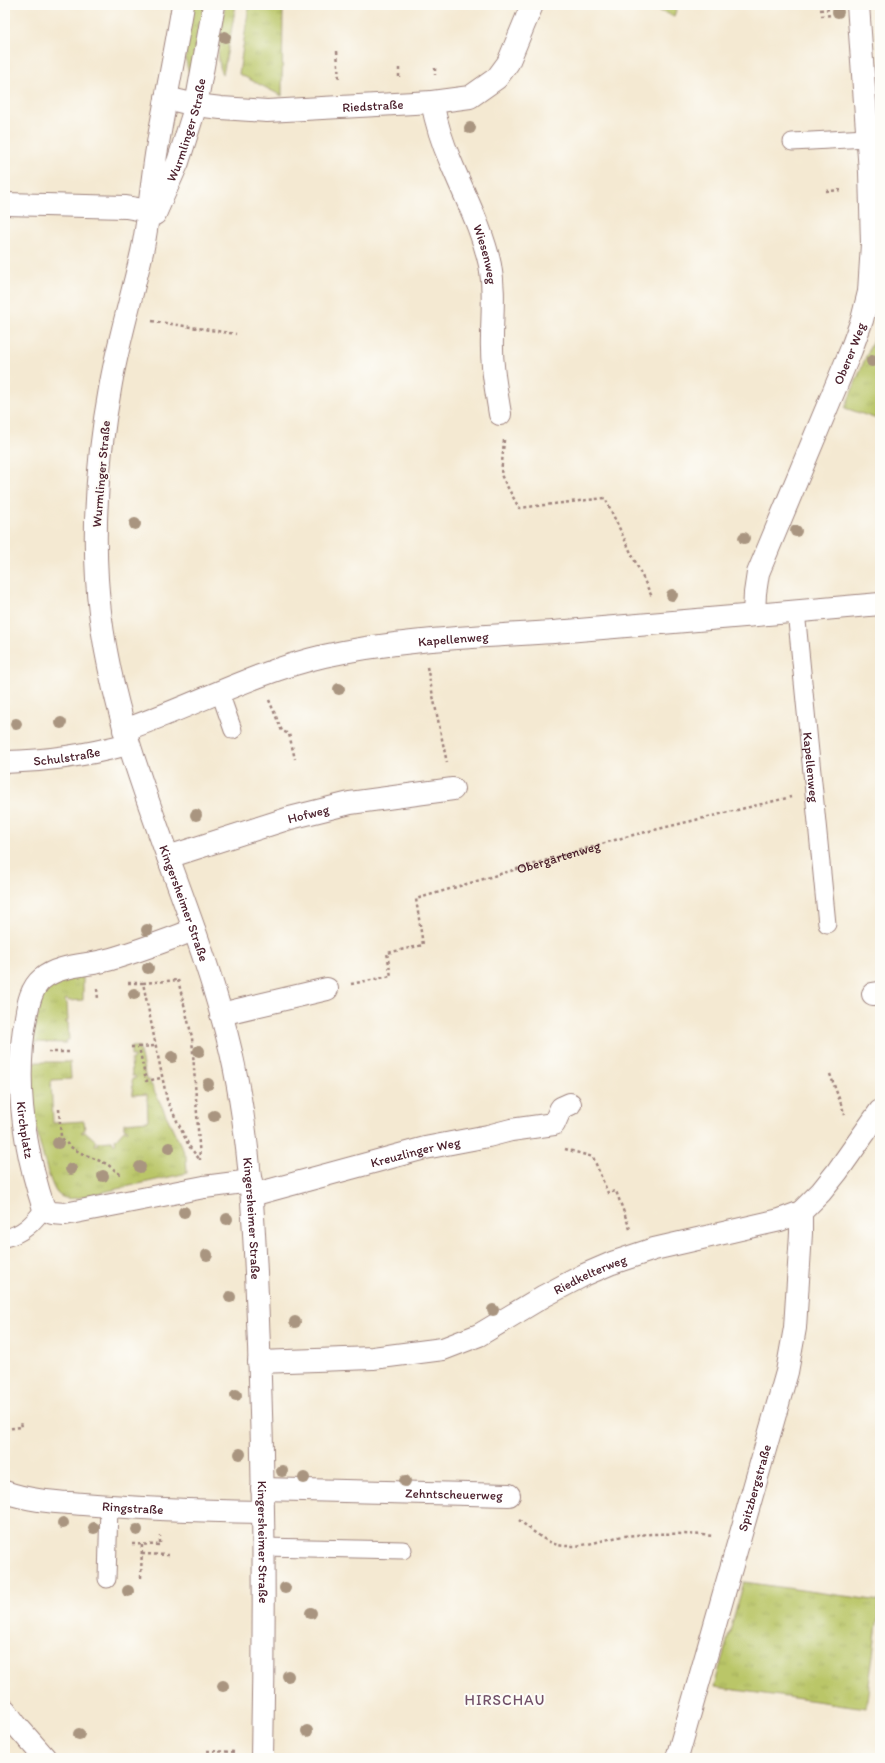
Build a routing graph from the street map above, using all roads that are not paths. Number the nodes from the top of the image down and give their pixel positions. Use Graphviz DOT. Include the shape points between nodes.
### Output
graph roads {
  1 [pos="183,5"];
  2 [pos="214,5"];
  3 [pos="858,5"];
  4 [pos="528,6"];
  5 [pos="166,98"];
  6 [pos="432,102"];
  7 [pos="196,105"];
  8 [pos="867,138"];
  9 [pos="792,142"];
  10 [pos="5,204"];
  11 [pos="152,212"];
  12 [pos="500,414"];
  13 [pos="880,604"];
  14 [pos="796,611"];
  15 [pos="754,615"];
  16 [pos="220,693"];
  17 [pos="116,699"];
  18 [pos="233,730"];
  19 [pos="126,737"];
  20 [pos="5,762"];
  21 [pos="453,789"];
  22 [pos="168,857"];
  23 [pos="827,924"];
  24 [pos="194,930"];
  25 [pos="327,989"];
  26 [pos="221,1014"];
  27 [pos="570,1104"];
  28 [pos="880,1111"];
  29 [pos="252,1188"];
  30 [pos="44,1209"];
  31 [pos="801,1212"];
  32 [pos="5,1238"];
  33 [pos="259,1362"];
  34 [pos="262,1489"];
  35 [pos="5,1492"];
  36 [pos="509,1495"];
  37 [pos="109,1506"];
  38 [pos="262,1512"];
  39 [pos="262,1547"];
  40 [pos="403,1550"];
  41 [pos="107,1579"];
  42 [pos="5,1710"];
  43 [pos="45,1758"];
  44 [pos="262,1758"];
  45 [pos="678,1758"];
  1 -- 5 [label="street, Wurmlinger Straße"];
  2 -- 7 [label="street, Wurmlinger Straße"];
  3 -- 8 [label="street, Oberer Weg"];
  4 -- 6 [label="street, Riedstraße" via="508,63 497,78 470,97"];
  5 -- 7 [label="street, Riedstraße"];
  5 -- 11 [label="street, Wurmlinger Straße" via="155,158"];
  6 -- 7 [label="street, Riedstraße" via="268,110"];
  6 -- 12 [label="street, Wiesenweg" via="449,159 477,222 490,266 494,288 493,365"];
  7 -- 11 [label="street, Wurmlinger Straße" via="178,162"];
  8 -- 9 [label="lane"];
  8 -- 15 [label="street, Oberer Weg" via="872,220 869,292 852,350 758,573"];
  10 -- 11 [label="street" via="126,207"];
  11 -- 17 [label="street, Wurmlinger Straße" via="107,409 96,504 95,540 100,617"];
  13 -- 14 [label="street, Kapellenweg"];
  14 -- 15 [label="street, Kapellenweg"];
  14 -- 23 [label="lane, Kapellenweg"];
  15 -- 16 [label="street, Kapellenweg" via="422,642 349,651 296,664"];
  16 -- 18 [label="lane"];
  16 -- 19 [label="street, Kapellenweg"];
  17 -- 19 [label="street, Kingersheimer Straße"];
  19 -- 20 [label="street, Schulstraße" via="72,757 33,762"];
  19 -- 22 [label="street, Kingersheimer Straße"];
  21 -- 22 [label="street, Hofweg" via="350,803 290,818"];
  22 -- 24 [label="street, Kingersheimer Straße"];
  24 -- 26 [label="street, Kingersheimer Straße"];
  24 -- 30 [label="street, Kirchplatz" via="110,959 58,971 35,986 30,997 23,1032 20,1079 22,1112"];
  25 -- 26 [label="street"];
  26 -- 29 [label="street, Kingersheimer Straße" via="238,1090"];
  27 -- 29 [label="street, Kreuzlinger Weg" via="561,1108 554,1124 511,1130"];
  28 -- 31 [label="street, Riedkelterweg" via="820,1192"];
  29 -- 30 [label="street" via="204,1187 65,1214 52,1213"];
  29 -- 33 [label="street, Kingersheimer Straße"];
  30 -- 32 [label="lane" via="33,1224 20,1233"];
  31 -- 33 [label="street, Riedkelterweg" via="780,1220 639,1253 584,1275 479,1335 444,1349 373,1358"];
  31 -- 45 [label="street, Spitzbergstraße" via="792,1350"];
  33 -- 34 [label="street, Kingersheimer Straße"];
  34 -- 36 [label="street, Zehntscheuerweg"];
  34 -- 38 [label="street, Kingersheimer Straße"];
  35 -- 37 [label="street, Ringstraße" via="32,1499"];
  37 -- 38 [label="street, Ringstraße"];
  37 -- 41 [label="lane"];
  38 -- 39 [label="street, Kingersheimer Straße"];
  39 -- 40 [label="lane"];
  39 -- 44 [label="street, Kingersheimer Straße"];
  42 -- 43 [label="street"];
}
